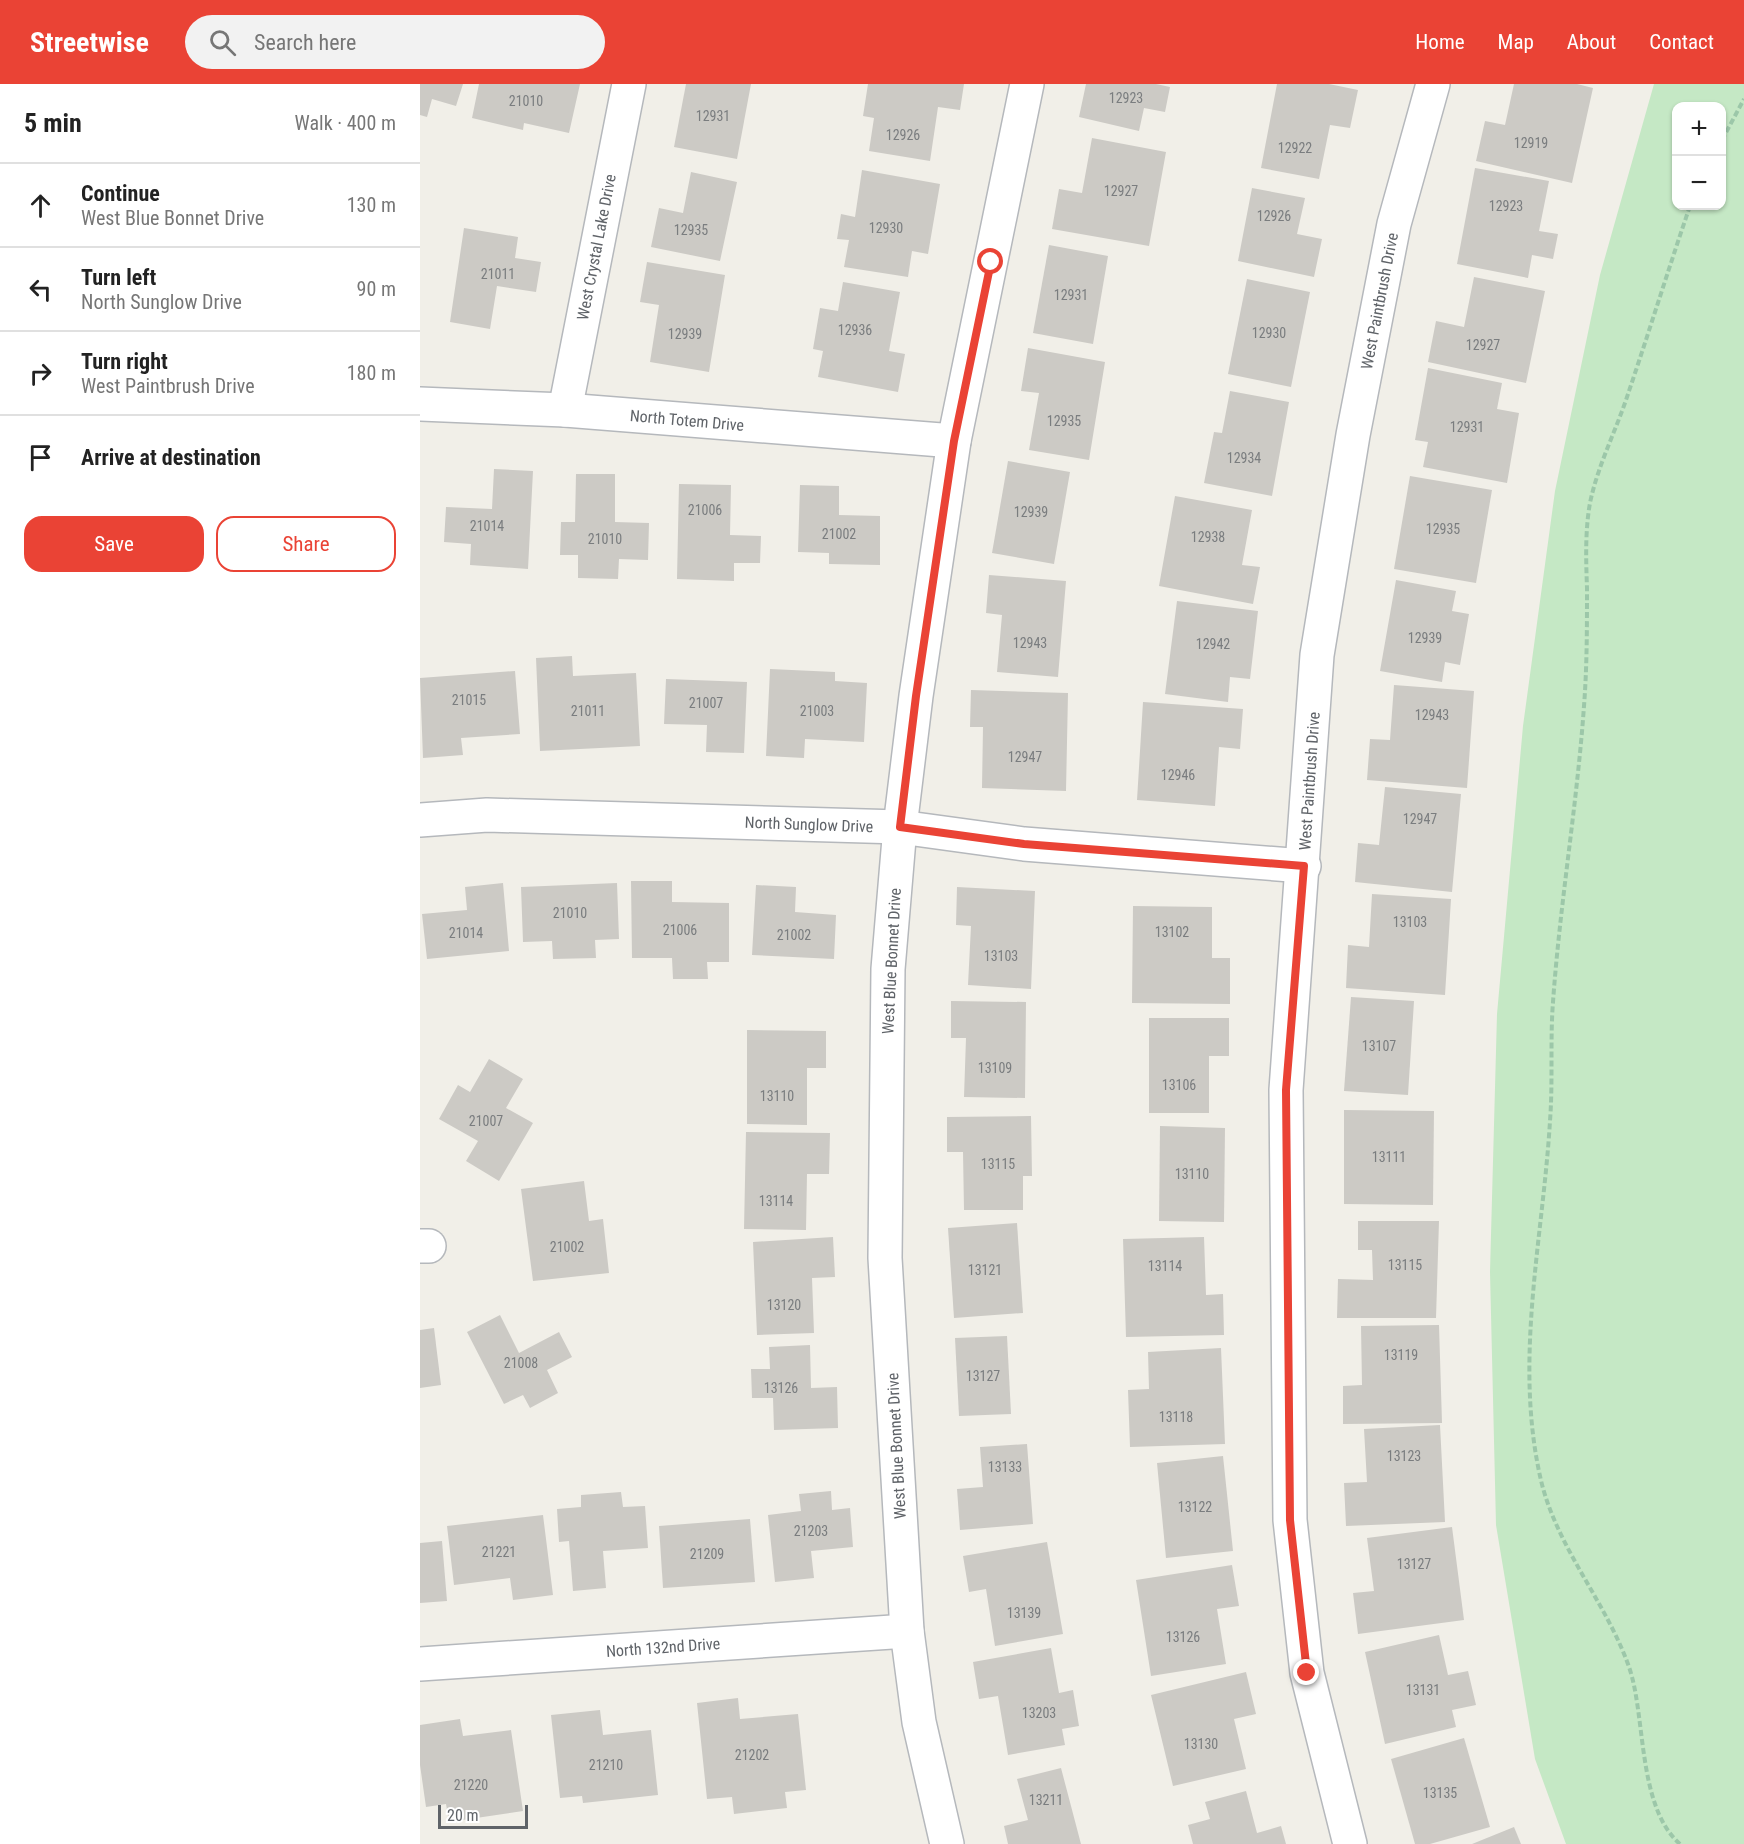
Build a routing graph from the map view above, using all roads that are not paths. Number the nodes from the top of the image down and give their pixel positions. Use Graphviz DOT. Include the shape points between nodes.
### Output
graph roads {
  1 [pos="629,84"];
  2 [pos="1027,84"];
  3 [pos="1433,84"];
  4 [pos="420,404"];
  5 [pos="565,410"];
  6 [pos="954,441"];
  7 [pos="420,820"];
  8 [pos="900,827"];
  9 [pos="1304,866"];
  10 [pos="907,1631"];
  11 [pos="420,1664"];
  12 [pos="947,1844"];
  13 [pos="1350,1844"];
  1 -- 5 [label="street, West Crystal Lake Drive"];
  2 -- 6 [label="street, West Blue Bonnet Drive"];
  3 -- 9 [label="street, West Paintbrush Drive" via="1395,224 1351,447 1317,655"];
  4 -- 5 [label="street, North Totem Drive"];
  5 -- 6 [label="street, North Totem Drive"];
  6 -- 8 [label="street, West Blue Bonnet Drive"];
  7 -- 8 [label="street, North Sunglow Drive" via="487,815"];
  8 -- 9 [label="street, North Sunglow Drive" via="1024,844"];
  8 -- 10 [label="street, West Blue Bonnet Drive" via="888,969 885,1258"];
  9 -- 13 [label="street, West Paintbrush Drive" via="1286,1090 1290,1520 1307,1673"];
  10 -- 11 [label="street, North 132nd Drive"];
  10 -- 12 [label="street, West Blue Bonnet Drive" via="919,1722"];
}
